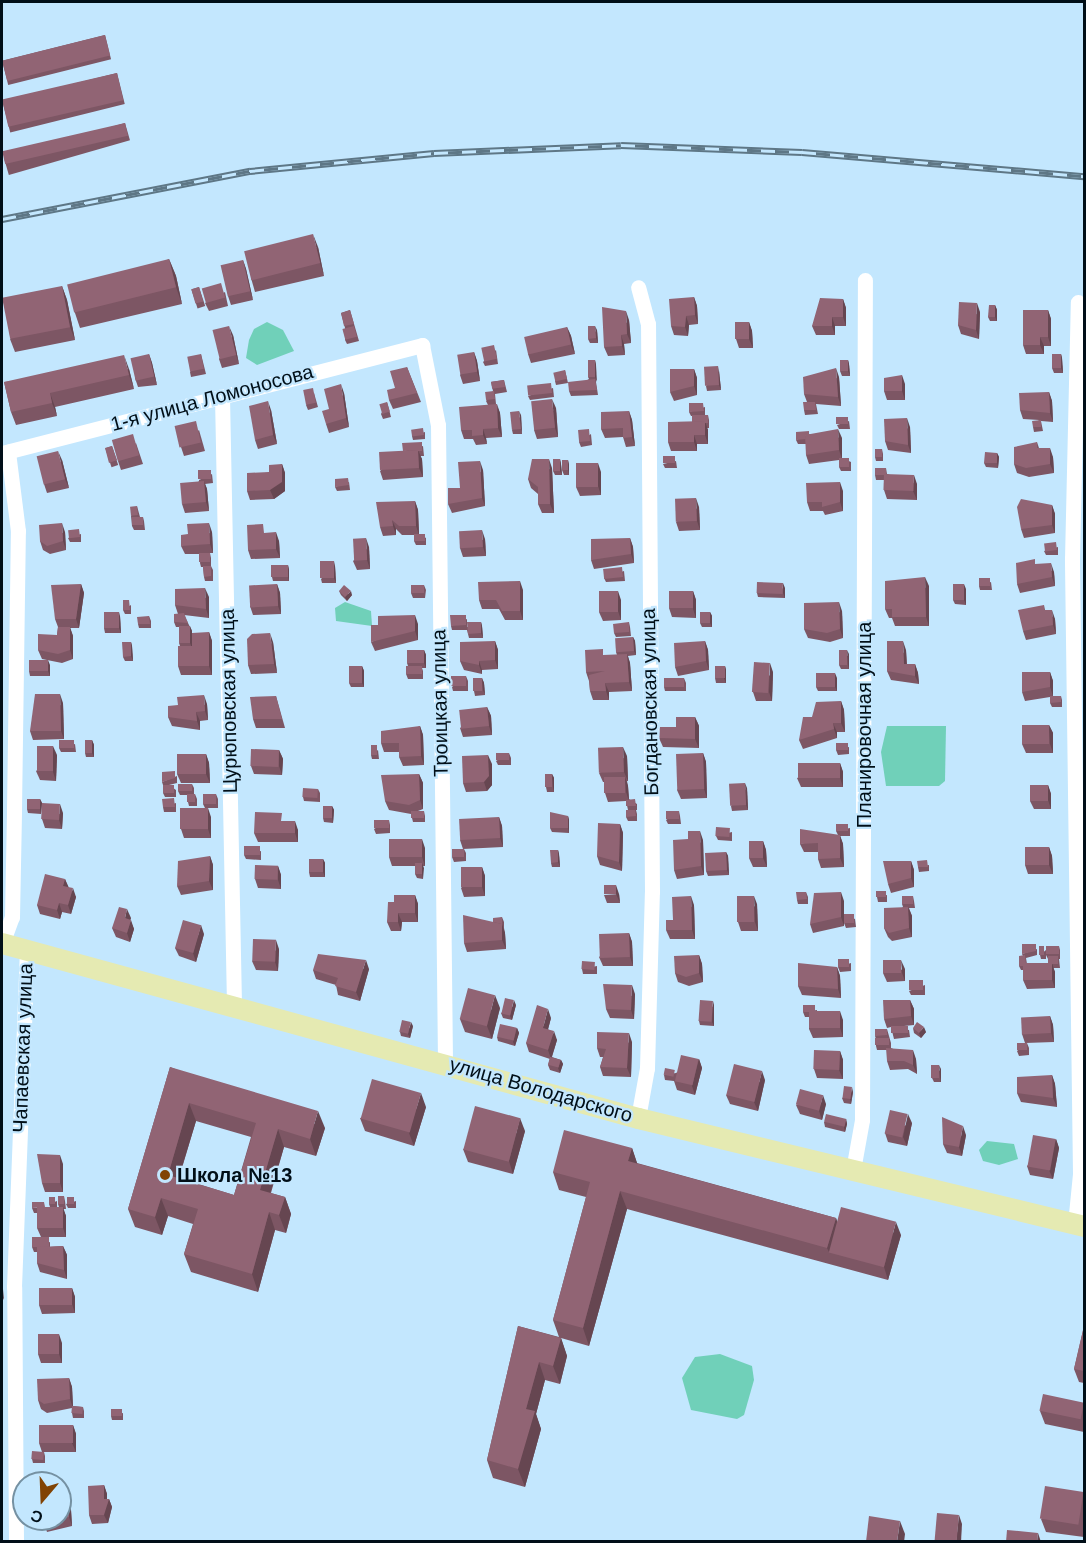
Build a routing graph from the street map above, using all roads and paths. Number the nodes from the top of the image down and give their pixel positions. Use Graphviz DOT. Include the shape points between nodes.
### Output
graph roads {
  1 [pos="865,280"];
  2 [pos="638,287"];
  3 [pos="1078,302"];
  4 [pos="423,345"];
  5 [pos="222,396"];
  6 [pos="5,452"];
  7 [pos="2,944"];
  8 [pos="27,951"];
  9 [pos="234,1006"];
  10 [pos="445,1063"];
  11 [pos="638,1118"];
  12 [pos="853,1170"];
  13 [pos="1080,1225"];
  14 [pos="16,1542"];
  1 -- 12 [label="street, Планировочная улица" via="862,1120"];
  2 -- 11 [label="street, Богдановская улица" via="648,324 652,892 647,1068"];
  3 -- 13 [label="street" via="1072,570"];
  4 -- 5 [label="street, 1-я улица Ломоносова"];
  4 -- 10 [label="street, Троицкая улица" via="435,389 439,448"];
  5 -- 6 [label="street, 1-я улица Ломоносова"];
  5 -- 9 [label="street, Цурюповская улица"];
  6 -- 7 [label="street" via="18,531 12,917"];
  7 -- 8 [label="main road, улица Володарского"];
  8 -- 9 [label="main road, улица Володарского"];
  8 -- 14 [label="street, Чапаевская улица" via="14,1287"];
  9 -- 10 [label="main road, улица Володарского"];
  10 -- 11 [label="main road, улица Володарского"];
  11 -- 12 [label="main road, улица Володарского"];
  12 -- 13 [label="main road, улица Володарского"];
}
